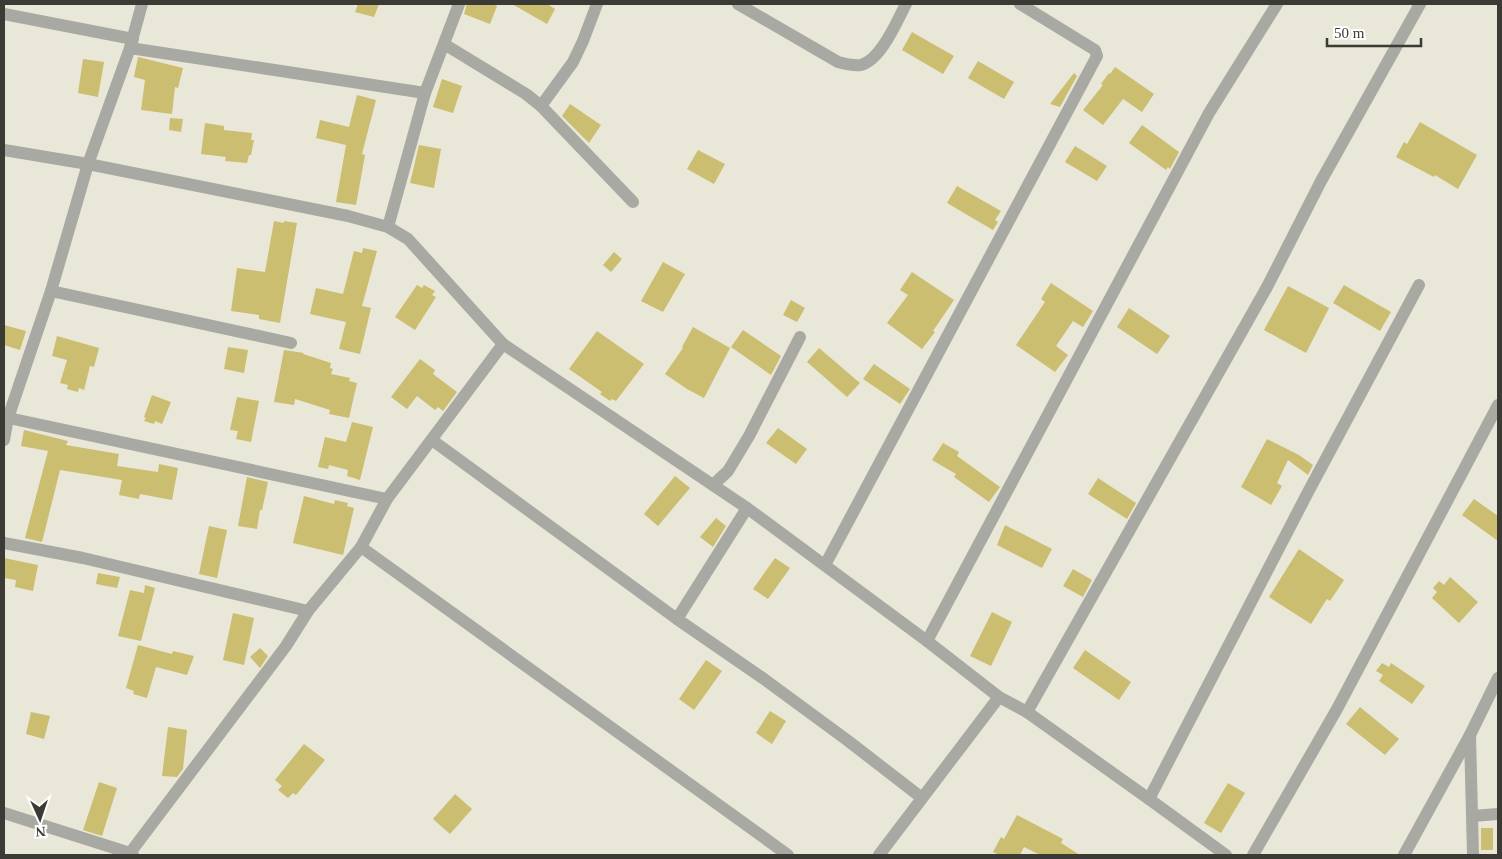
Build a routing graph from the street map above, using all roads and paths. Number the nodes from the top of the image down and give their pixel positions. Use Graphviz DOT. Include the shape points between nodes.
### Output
graph roads {
  1 [pos="142,4"];
  2 [pos="459,4"];
  3 [pos="597,4"];
  4 [pos="738,4"];
  5 [pos="906,4"];
  6 [pos="1020,4"];
  7 [pos="1276,4"];
  8 [pos="1420,4"];
  9 [pos="4,14"];
  10 [pos="131,44"];
  11 [pos="444,44"];
  12 [pos="425,93"];
  13 [pos="541,106"];
  14 [pos="4,150"];
  15 [pos="88,164"];
  16 [pos="633,202"];
  17 [pos="388,227"];
  18 [pos="1419,285"];
  19 [pos="51,290"];
  20 [pos="800,337"];
  21 [pos="292,343"];
  22 [pos="503,344"];
  23 [pos="1498,406"];
  24 [pos="6,417"];
  25 [pos="4,440"];
  26 [pos="432,440"];
  27 [pos="713,485"];
  28 [pos="387,499"];
  29 [pos="747,508"];
  30 [pos="4,543"];
  31 [pos="361,547"];
  32 [pos="825,565"];
  33 [pos="308,610"];
  34 [pos="677,619"];
  35 [pos="927,641"];
  36 [pos="1498,678"];
  37 [pos="999,697"];
  38 [pos="1027,712"];
  39 [pos="1470,735"];
  40 [pos="922,798"];
  41 [pos="1149,799"];
  42 [pos="4,813"];
  43 [pos="1498,814"];
  44 [pos="1473,816"];
  45 [pos="131,854"];
  46 [pos="788,855"];
  47 [pos="878,855"];
  48 [pos="1226,855"];
  49 [pos="1253,855"];
  50 [pos="1404,855"];
  51 [pos="1473,855"];
  1 -- 10 [label="street"];
  2 -- 11 [label="street"];
  3 -- 13 [label="street" via="573,62"];
  4 -- 5 [label="street" via="838,62 849,65 859,65 872,59 890,35"];
  6 -- 32 [label="street" via="1095,50 1097,56"];
  7 -- 35 [label="street" via="1209,113"];
  8 -- 38 [label="street" via="1321,181 1267,287"];
  9 -- 10 [label="street"];
  10 -- 12 [label="street"];
  10 -- 15 [label="street"];
  11 -- 12 [label="street"];
  11 -- 13 [label="street"];
  12 -- 17 [label="street"];
  13 -- 16 [label="street"];
  14 -- 15 [label="street"];
  15 -- 17 [label="street" via="348,216"];
  15 -- 19 [label="street"];
  17 -- 22 [label="street" via="408,239"];
  18 -- 41 [label="street"];
  19 -- 21 [label="street"];
  19 -- 24 [label="street"];
  20 -- 27 [label="street" via="745,443 728,471"];
  22 -- 26 [label="street"];
  22 -- 27 [label="street"];
  23 -- 49 [label="street" via="1337,709"];
  24 -- 25 [label="street"];
  24 -- 28 [label="street"];
  26 -- 28 [label="street"];
  26 -- 34 [label="street"];
  27 -- 29 [label="street"];
  28 -- 31 [label="street"];
  29 -- 32 [label="street"];
  29 -- 34 [label="street"];
  30 -- 33 [label="street"];
  31 -- 33 [label="street"];
  31 -- 46 [label="street"];
  32 -- 35 [label="street"];
  33 -- 45 [label="street" via="286,646"];
  34 -- 40 [label="street" via="779,690"];
  35 -- 37 [label="street"];
  36 -- 39 [label="street"];
  37 -- 38 [label="street"];
  37 -- 40 [label="street"];
  38 -- 41 [label="street"];
  39 -- 44 [label="street"];
  39 -- 50 [label="street"];
  40 -- 47 [label="street"];
  41 -- 48 [label="street"];
  42 -- 45 [label="street"];
  43 -- 44 [label="street"];
  44 -- 51 [label="street"];
}
